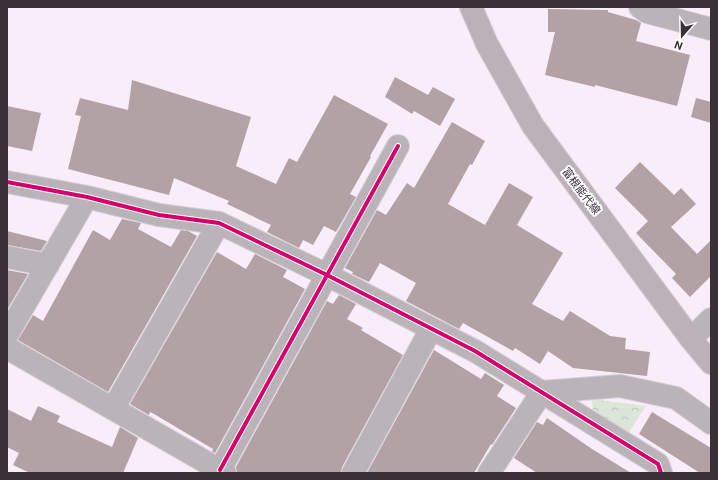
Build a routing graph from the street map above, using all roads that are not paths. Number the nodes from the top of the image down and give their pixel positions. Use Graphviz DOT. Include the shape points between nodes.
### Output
graph roads {
  1 [pos="471,7"];
  2 [pos="640,7"];
  3 [pos="711,29"];
  4 [pos="398,146"];
  5 [pos="7,182"];
  6 [pos="87,197"];
  7 [pos="219,223"];
  8 [pos="7,257"];
  9 [pos="48,265"];
  10 [pos="327,275"];
  11 [pos="711,319"];
  12 [pos="431,329"];
  13 [pos="7,335"];
  14 [pos="691,339"];
  15 [pos="7,348"];
  16 [pos="711,363"];
  17 [pos="542,392"];
  18 [pos="113,409"];
  19 [pos="711,423"];
  20 [pos="222,471"];
  21 [pos="353,473"];
  22 [pos="489,473"];
  23 [pos="660,473"];
  1 -- 14 [label="main road, 富根能代線" via="487,44 532,126"];
  2 -- 3 [label="street" via="647,12"];
  4 -- 10 [label="street"];
  5 -- 6 [label="street"];
  6 -- 7 [label="street" via="159,214"];
  6 -- 9 [label="street"];
  7 -- 10 [label="street"];
  7 -- 18 [label="street"];
  8 -- 9 [label="street"];
  9 -- 13 [label="street"];
  10 -- 12 [label="street"];
  10 -- 20 [label="street"];
  11 -- 14 [label="street"];
  12 -- 17 [label="street" via="475,351"];
  12 -- 21 [label="street"];
  14 -- 16 [label="main road, 富根能代線"];
  15 -- 18 [label="street"];
  17 -- 19 [label="street" via="620,386 676,398"];
  17 -- 22 [label="street"];
  17 -- 23 [label="street" via="658,464"];
  18 -- 20 [label="street"];
}
